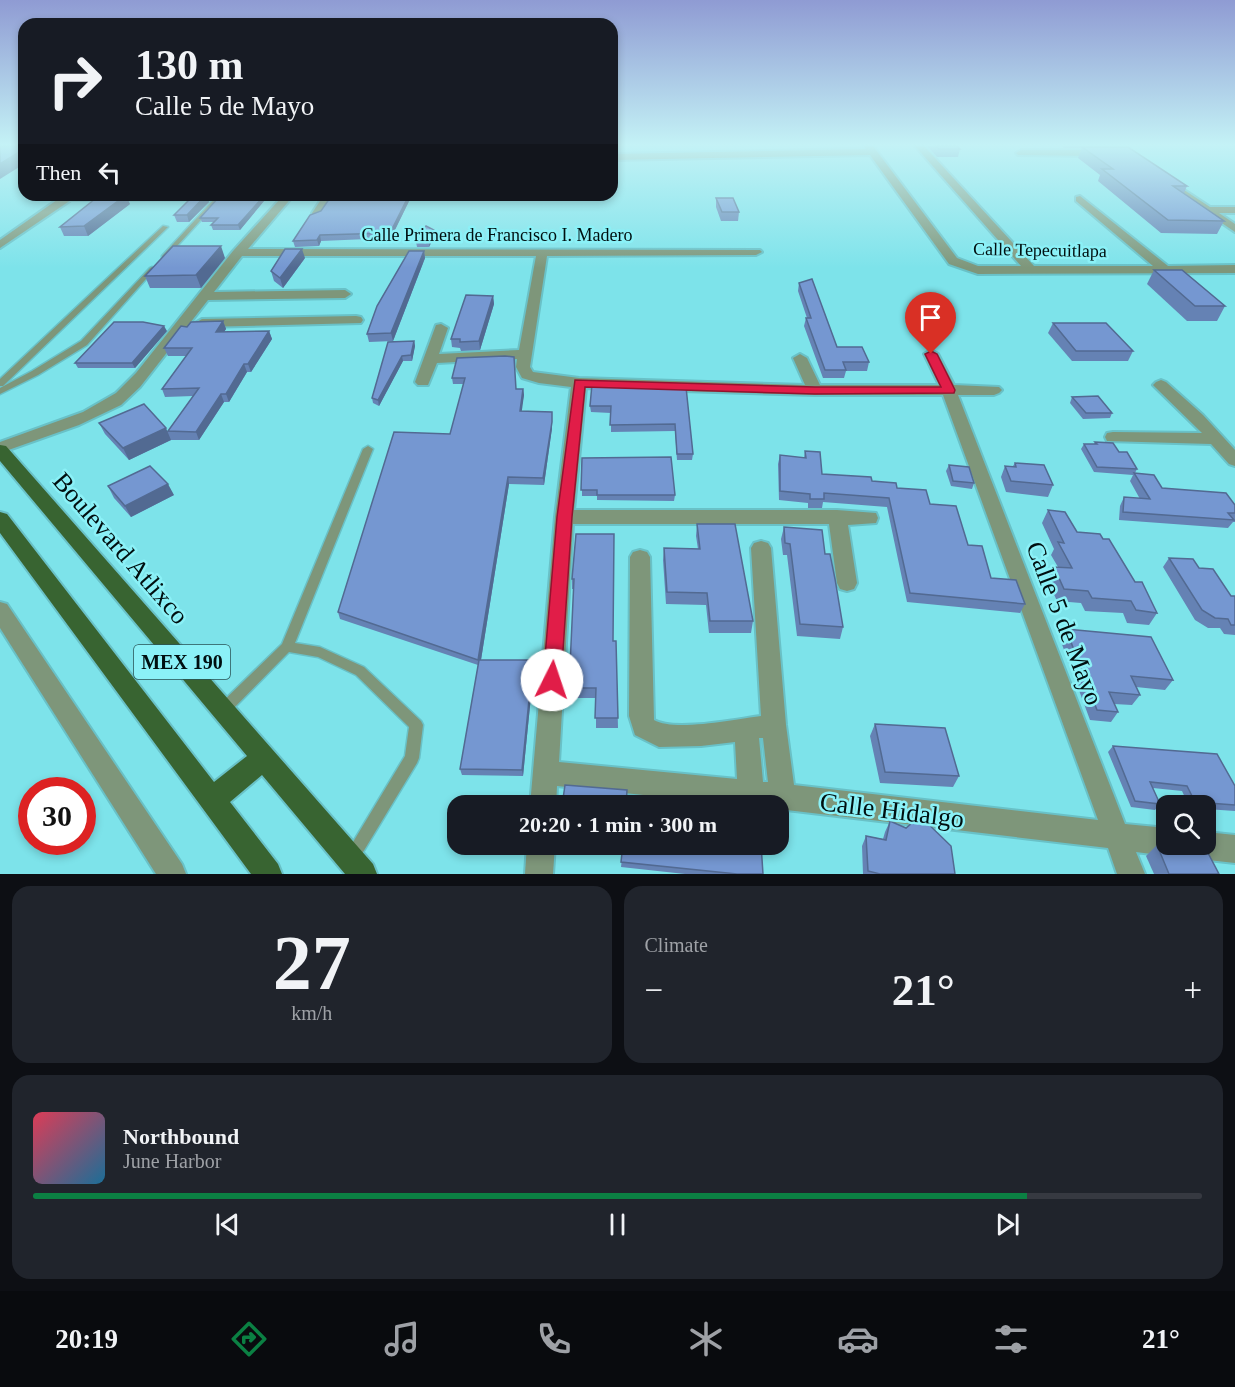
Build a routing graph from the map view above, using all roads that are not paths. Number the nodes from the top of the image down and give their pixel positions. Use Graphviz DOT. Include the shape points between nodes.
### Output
graph roads {
  1 [pos="899,187"];
  2 [pos="956,187"];
  3 [pos="1175,187"];
  4 [pos="1080,199"];
  5 [pos="63,201"];
  6 [pos="215,201"];
  7 [pos="283,201"];
  8 [pos="324,201"];
  9 [pos="1209,210"];
  10 [pos="1235,210"];
  11 [pos="316,213"];
  12 [pos="165,227"];
  13 [pos="1235,229"];
  14 [pos="0,245"];
  15 [pos="756,252"];
  16 [pos="237,253"];
  17 [pos="542,253"];
  18 [pos="1235,269"];
  19 [pos="1031,270"];
  20 [pos="1166,270"];
  21 [pos="345,294"];
  22 [pos="204,296"];
  23 [pos="356,320"];
  24 [pos="183,323"];
  25 [pos="441,328"];
  26 [pos="524,354"];
  27 [pos="931,354"];
  28 [pos="800,358"];
  29 [pos="430,359"];
  30 [pos="423,382"];
  31 [pos="579,383"];
  32 [pos="0,384"];
  33 [pos="1161,385"];
  34 [pos="815,390"];
  35 [pos="949,390"];
  36 [pos="994,390"];
  37 [pos="0,391"];
  38 [pos="1113,437"];
  39 [pos="1217,440"];
  40 [pos="0,449"];
  41 [pos="368,449"];
  42 [pos="1235,460"];
  43 [pos="564,517"];
  44 [pos="837,517"];
  45 [pos="869,518"];
  46 [pos="0,519"];
  47 [pos="760,548"];
  48 [pos="640,557"];
  49 [pos="848,583"];
  50 [pos="0,610"];
  51 [pos="286,647"];
  52 [pos="223,710"];
  53 [pos="774,724"];
  54 [pos="746,729"];
  55 [pos="264,758"];
  56 [pos="545,773"];
  57 [pos="751,793"];
  58 [pos="544,795"];
  59 [pos="772,795"];
  60 [pos="783,795"];
  61 [pos="789,797"];
  62 [pos="212,800"];
  63 [pos="1116,837"];
  64 [pos="1156,841"];
  65 [pos="1216,847"];
  66 [pos="1235,849"];
  67 [pos="540,855"];
  68 [pos="357,867"];
  69 [pos="172,874"];
  70 [pos="268,874"];
  71 [pos="539,874"];
  72 [pos="1131,874"];
  1 -- 19 [label="street, Calle Tepecuitlapa" via="953,261 978,270"];
  2 -- 19 [label="street"];
  3 -- 9 [label="street"];
  4 -- 20 [label="street"];
  5 -- 14 [label="street"];
  6 -- 37 [label="lane" via="84,343"];
  7 -- 16 [label="street"];
  8 -- 11 [label="street"];
  9 -- 10 [label="street"];
  9 -- 13 [label="street"];
  12 -- 32 [label="lane"];
  15 -- 17 [label="street, Calle Primera de Francisco I. Madero"];
  16 -- 17 [label="street, Calle Primera de Francisco I. Madero"];
  16 -- 22 [label="street"];
  17 -- 26 [label="street"];
  18 -- 20 [label="street, Calle Tepecuitlapa"];
  19 -- 20 [label="street, Calle Tepecuitlapa"];
  21 -- 22 [label="street"];
  22 -- 24 [label="street"];
  23 -- 24 [label="street"];
  24 -- 40 [label="street" via="116,401"];
  25 -- 29 [label="street"];
  26 -- 29 [label="street"];
  26 -- 31 [label="street" via="527,375 538,380"];
  27 -- 35 [label="street, Calle 5 de Mayo"];
  28 -- 34 [label="street"];
  29 -- 30 [label="street"];
  31 -- 34 [label="street"];
  31 -- 43 [label="street"];
  33 -- 39 [label="street"];
  34 -- 35 [label="street"];
  35 -- 36 [label="street"];
  35 -- 63 [label="street, Calle 5 de Mayo"];
  38 -- 39 [label="street"];
  39 -- 42 [label="street"];
  40 -- 52 [label="main road, Boulevard Atlixco / MEX 190"];
  41 -- 51 [label="lane"];
  43 -- 44 [label="street"];
  43 -- 56 [label="street"];
  44 -- 45 [label="street"];
  44 -- 49 [label="street"];
  46 -- 62 [label="main road, MEX 190"];
  47 -- 53 [label="street"];
  48 -- 54 [label="street" via="644,728 659,736"];
  50 -- 69 [label="street"];
  51 -- 52 [label="lane"];
  51 -- 68 [label="lane" via="320,652 360,671 416,725 412,758"];
  52 -- 55 [label="main road, Boulevard Atlixco / MEX 190"];
  53 -- 54 [label="street"];
  53 -- 60 [label="street"];
  54 -- 57 [label="street"];
  55 -- 62 [label="main road"];
  55 -- 68 [label="main road, Boulevard Atlixco / MEX 190"];
  56 -- 57 [label="street, Calle Hidalgo"];
  56 -- 58 [label="street"];
  57 -- 59 [label="street, Calle Hidalgo"];
  61 -- 63 [label="street, Calle Hidalgo"];
  62 -- 70 [label="main road, MEX 190"];
  63 -- 64 [label="street, Calle Hidalgo"];
  63 -- 72 [label="street, Calle 5 de Mayo"];
  65 -- 66 [label="street"];
  67 -- 71 [label="street"];
}
